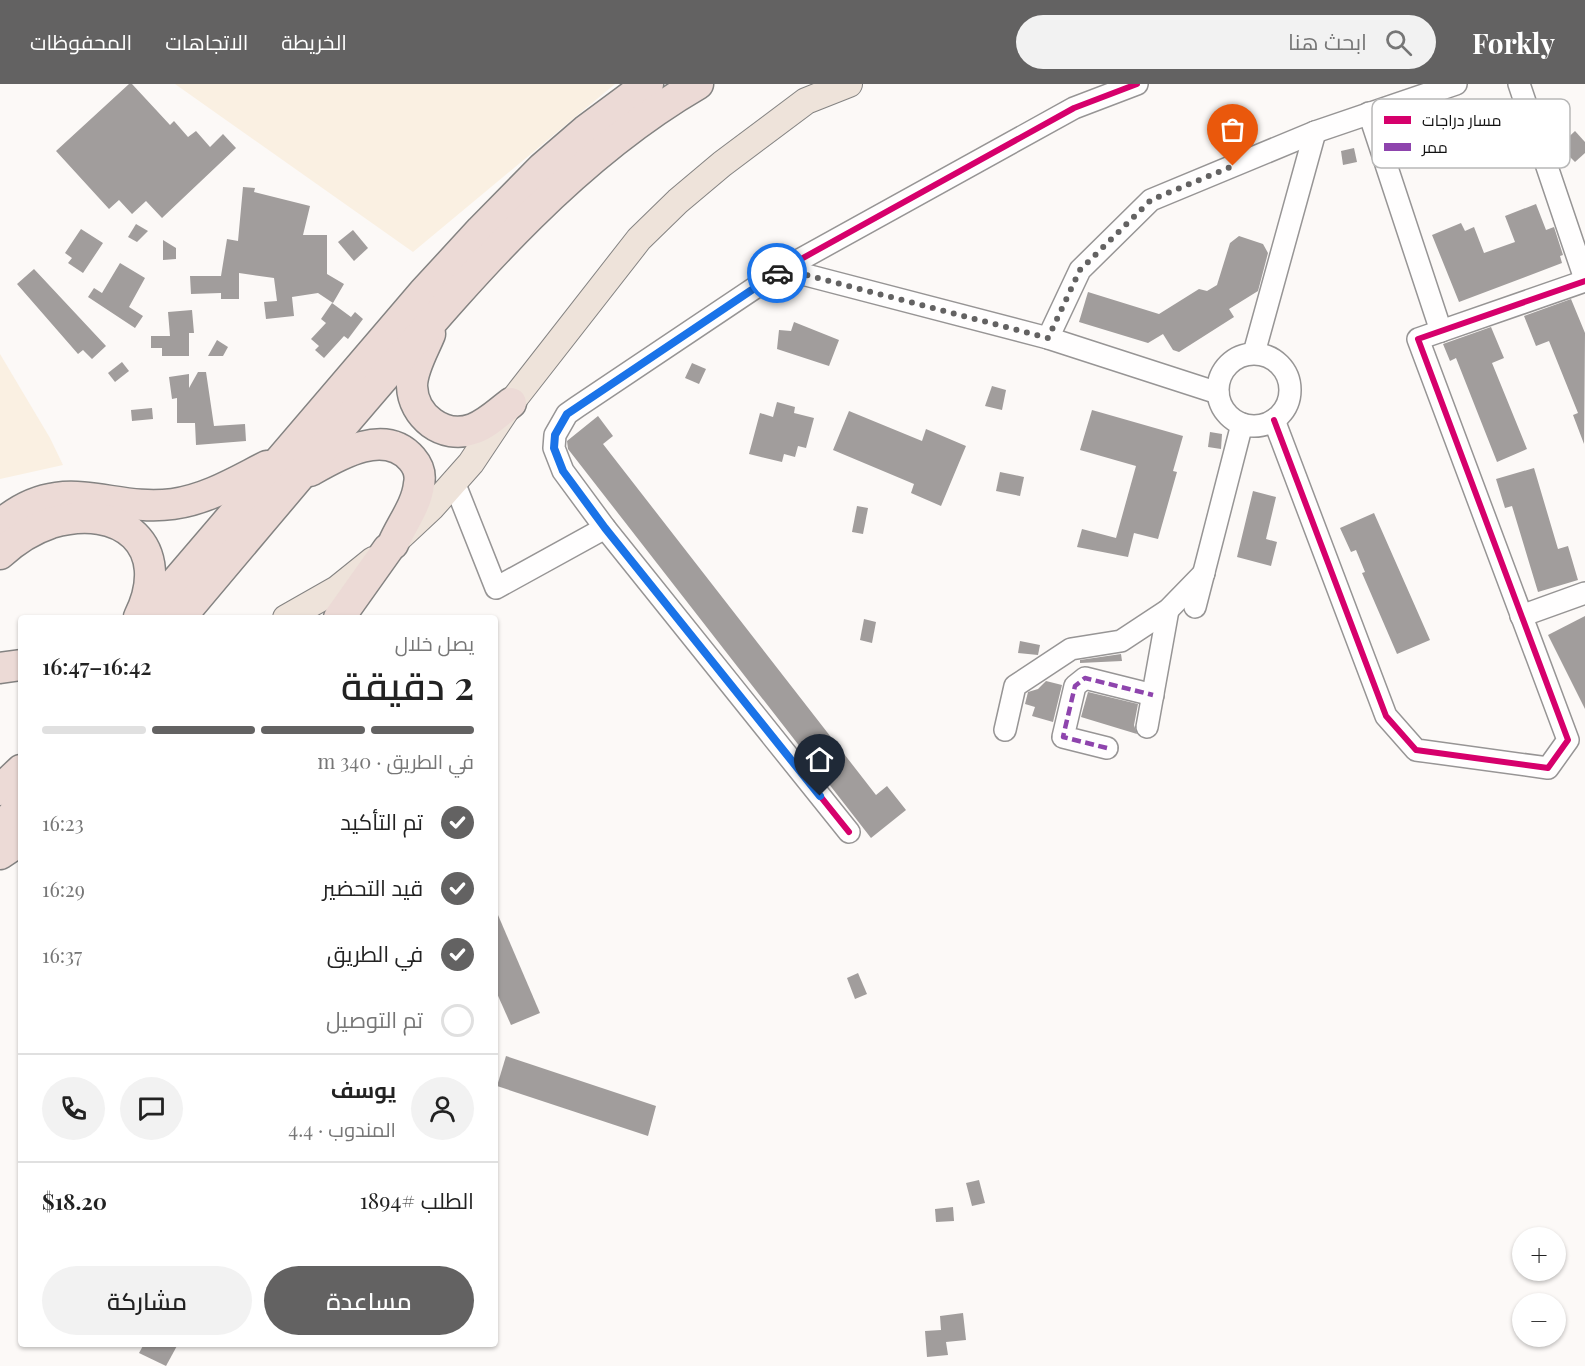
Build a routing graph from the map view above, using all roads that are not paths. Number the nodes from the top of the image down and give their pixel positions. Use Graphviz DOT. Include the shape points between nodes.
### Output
graph roads {
  1 [pos="648,84"];
  2 [pos="698,84"];
  3 [pos="849,84"];
  4 [pos="1137,84"];
  5 [pos="1456,84"];
  6 [pos="1519,84"];
  7 [pos="1410,99"];
  8 [pos="1524,99"];
  9 [pos="1370,112"];
  10 [pos="1372,118"];
  11 [pos="1314,132"];
  12 [pos="1388,168"];
  13 [pos="1547,168"];
  14 [pos="783,269"];
  15 [pos="1585,280"];
  16 [pos="439,314"];
  17 [pos="1442,331"];
  18 [pos="1048,338"];
  19 [pos="1254,353"];
  20 [pos="1218,393"];
  21 [pos="511,403"];
  22 [pos="1274,420"];
  23 [pos="1242,424"];
  24 [pos="289,469"];
  25 [pos="454,482"];
  26 [pos="0,525"];
  27 [pos="605,528"];
  28 [pos="390,546"];
  29 [pos="0,554"];
  30 [pos="1204,573"];
  31 [pos="1585,593"];
  32 [pos="1195,607"];
  33 [pos="1168,610"];
  34 [pos="140,615"];
  35 [pos="148,615"];
  36 [pos="182,615"];
  37 [pos="291,615"];
  38 [pos="341,615"];
  39 [pos="1521,616"];
  40 [pos="1153,695"];
  41 [pos="1147,728"];
  42 [pos="1005,730"];
  43 [pos="1107,748"];
  44 [pos="18,769"];
  45 [pos="18,771"];
  46 [pos="0,776"];
  47 [pos="0,790"];
  48 [pos="18,809"];
  49 [pos="0,830"];
  50 [pos="849,832"];
  51 [pos="18,842"];
  52 [pos="0,854"];
  1 -- 24 [label="highway" via="586,130 513,196 423,293"];
  2 -- 16 [label="highway" via="661,105 592,159"];
  3 -- 21 [label="main road" via="806,101 678,201 639,239"];
  4 -- 14 [label="street" via="1074,108"];
  5 -- 7 [label="street"];
  6 -- 8 [label="street"];
  9 -- 10 [label="street"];
  9 -- 11 [label="street"];
  11 -- 18 [label="street" via="1151,200 1080,270"];
  11 -- 19 [label="street"];
  12 -- 17 [label="street"];
  13 -- 15 [label="street"];
  14 -- 18 [label="street"];
  14 -- 27 [label="street" via="577,407 559,424 557,460"];
  15 -- 17 [label="street"];
  16 -- 21 [label="highway" via="412,384 414,401 422,415 435,426 461,432 475,428"];
  16 -- 24 [label="highway"];
  17 -- 39 [label="street" via="1418,339"];
  18 -- 20 [label="street"];
  19 -- 20 [label="street" via="1242,355 1227,365 1218,381"];
  19 -- 22 [label="street" via="1275,360 1288,379 1288,402"];
  20 -- 23 [label="street" via="1228,416"];
  21 -- 25 [label="main road"];
  22 -- 23 [label="street" via="1263,425"];
  22 -- 39 [label="street" via="1386,716 1416,750 1548,768 1568,740"];
  23 -- 30 [label="street"];
  24 -- 26 [label="highway" via="198,500 171,505 70,495 38,503"];
  24 -- 28 [label="highway" via="328,461 367,445 388,445 405,451 417,465 420,482"];
  24 -- 35 [label="highway"];
  24 -- 36 [label="highway"];
  25 -- 27 [label="street" via="496,588"];
  25 -- 28 [label="main road"];
  27 -- 50 [label="street"];
  28 -- 37 [label="main road" via="337,589"];
  28 -- 38 [label="highway"];
  29 -- 34 [label="highway" via="27,534 50,524 76,519 117,522 144,546 150,560 152,579"];
  30 -- 32 [label="street"];
  30 -- 33 [label="street"];
  31 -- 39 [label="street"];
  33 -- 40 [label="street"];
  33 -- 42 [label="street" via="1121,641 1071,649 1015,686"];
  40 -- 41 [label="street"];
  40 -- 43 [label="street" via="1085,678 1075,686 1063,737"];
  44 -- 46 [label="highway"];
  45 -- 47 [label="highway"];
  48 -- 49 [label="highway"];
  51 -- 52 [label="highway"];
}
